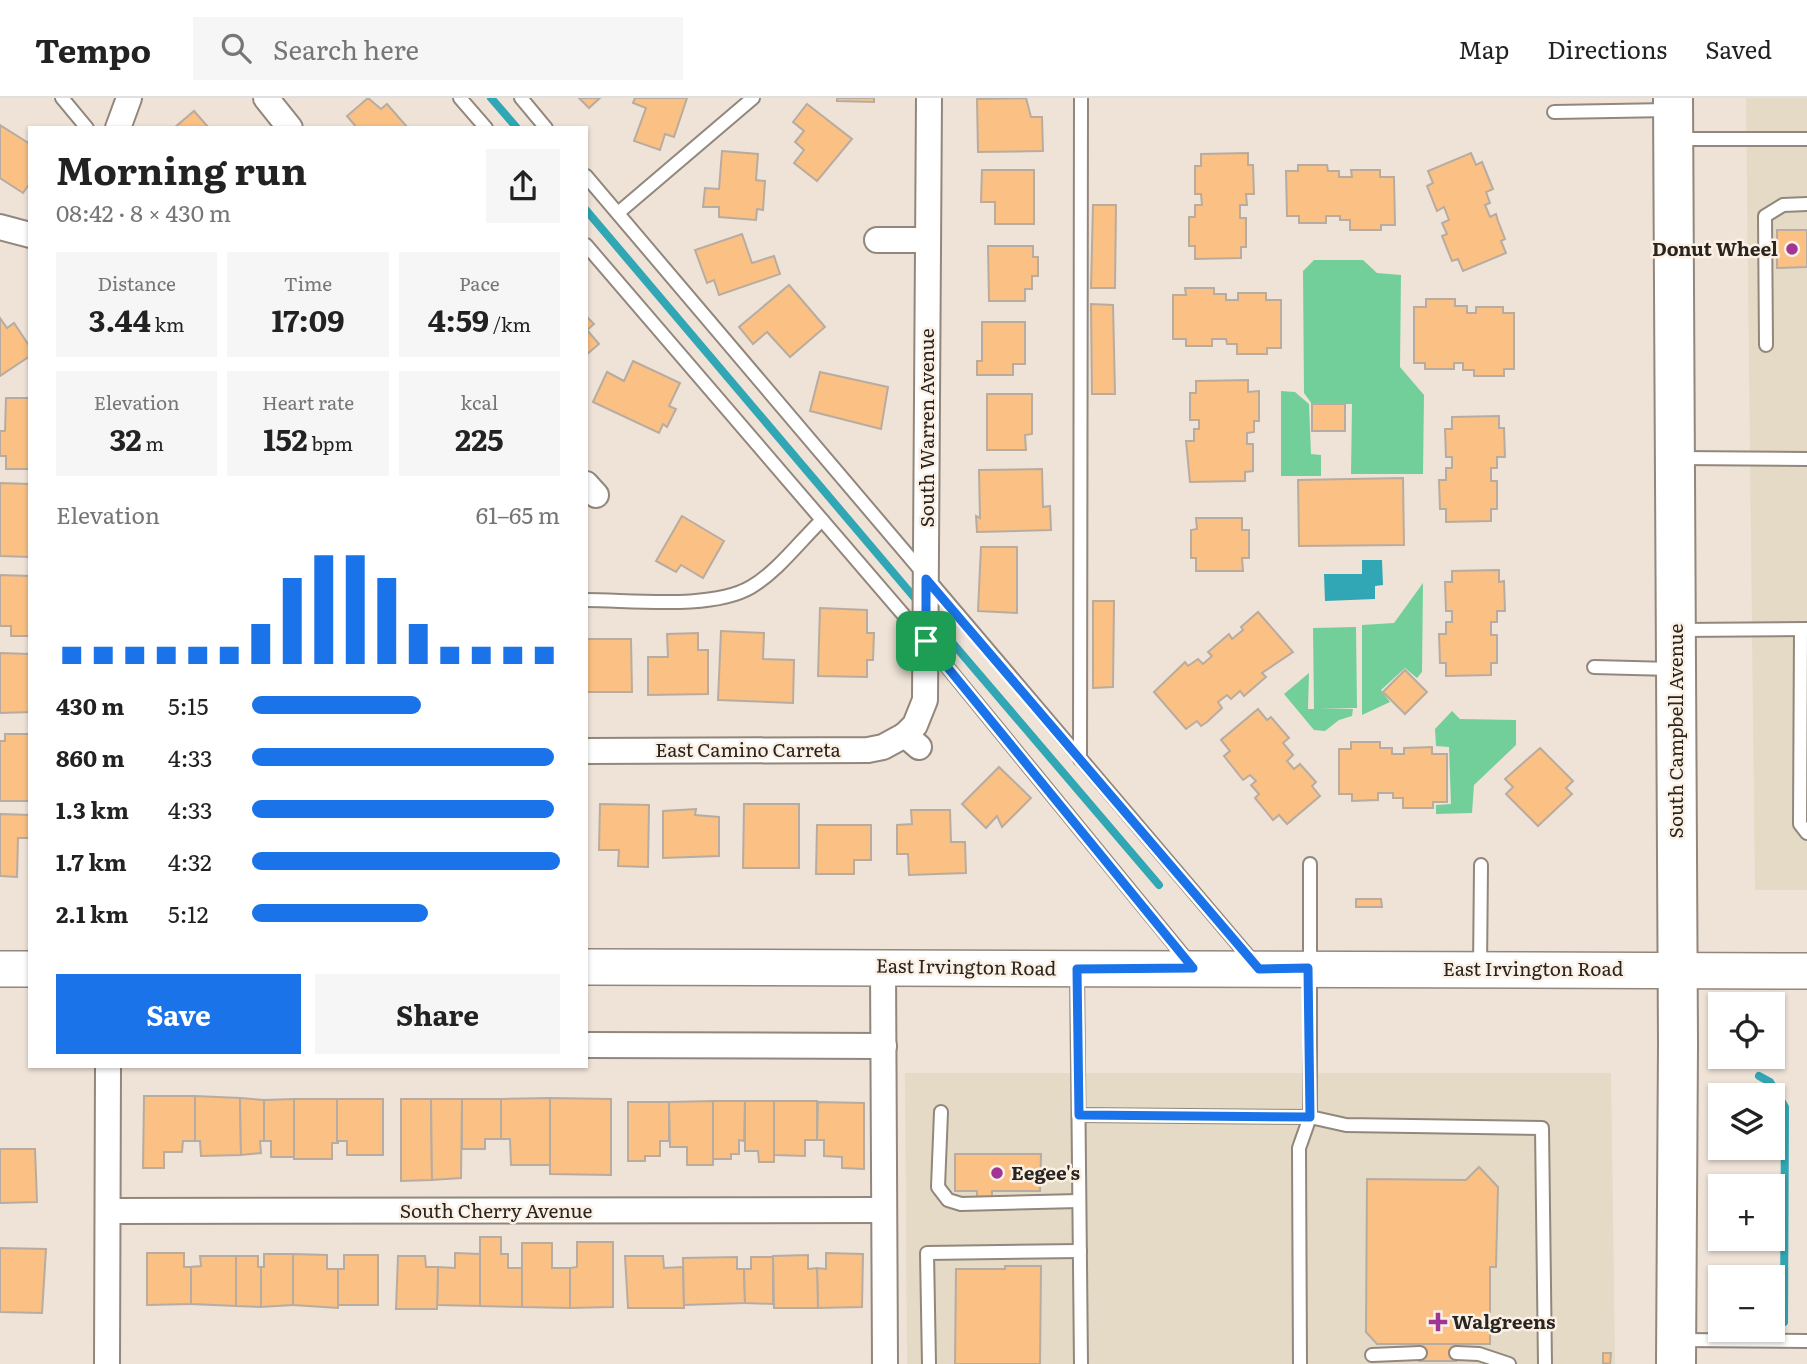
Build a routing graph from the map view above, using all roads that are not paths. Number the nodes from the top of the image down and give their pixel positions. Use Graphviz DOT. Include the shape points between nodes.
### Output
graph roads {
  1 [pos="62,98"];
  2 [pos="128,98"];
  3 [pos="266,98"];
  4 [pos="460,98"];
  5 [pos="521,98"];
  6 [pos="753,98"];
  7 [pos="929,98"];
  8 [pos="1081,98"];
  9 [pos="1554,112"];
  10 [pos="1673,116"];
  11 [pos="85,126"];
  12 [pos="119,126"];
  13 [pos="288,126"];
  14 [pos="484,126"];
  15 [pos="544,126"];
  16 [pos="1807,139"];
  17 [pos="588,178"];
  18 [pos="1807,204"];
  19 [pos="618,213"];
  20 [pos="0,227"];
  21 [pos="28,234"];
  22 [pos="877,240"];
  23 [pos="928,240"];
  24 [pos="588,247"];
  25 [pos="1766,345"];
  26 [pos="1674,458"];
  27 [pos="1807,459"];
  28 [pos="822,520"];
  29 [pos="926,579"];
  30 [pos="588,600"];
  31 [pos="1675,630"];
  32 [pos="1804,630"];
  33 [pos="926,641"];
  34 [pos="1594,667"];
  35 [pos="1676,669"];
  36 [pos="912,741"];
  37 [pos="588,751"];
  38 [pos="1080,759"];
  39 [pos="1807,833"];
  40 [pos="1310,864"];
  41 [pos="1481,865"];
  42 [pos="883,966"];
  43 [pos="588,967"];
  44 [pos="1193,968"];
  45 [pos="1308,968"];
  46 [pos="0,969"];
  47 [pos="28,969"];
  48 [pos="1077,969"];
  49 [pos="1259,969"];
  50 [pos="1480,970"];
  51 [pos="1677,970"];
  52 [pos="1807,971"];
  53 [pos="588,1045"];
  54 [pos="884,1046"];
  55 [pos="108,1068"];
  56 [pos="940,1112"];
  57 [pos="1079,1115"];
  58 [pos="1310,1117"];
  59 [pos="1079,1201"];
  60 [pos="883,1210"];
  61 [pos="108,1211"];
  62 [pos="1080,1251"];
  63 [pos="1807,1342"];
  64 [pos="1676,1352"];
  65 [pos="1420,1353"];
  66 [pos="1456,1353"];
  67 [pos="1371,1354"];
  68 [pos="107,1364"];
  69 [pos="885,1364"];
  70 [pos="929,1364"];
  71 [pos="1081,1364"];
  72 [pos="1300,1364"];
  73 [pos="1509,1364"];
  74 [pos="1545,1364"];
  1 -- 11 [label="lane"];
  2 -- 12 [label="street"];
  3 -- 13 [label="street"];
  4 -- 14 [label="lane"];
  5 -- 15 [label="lane"];
  6 -- 19 [label="lane"];
  7 -- 23 [label="street, South Warren Avenue"];
  8 -- 38 [label="lane"];
  9 -- 10 [label="lane"];
  10 -- 16 [label="lane"];
  10 -- 26 [label="main road, South Campbell Avenue"];
  17 -- 19 [label="lane"];
  18 -- 25 [label="lane" via="1783,205 1765,216"];
  19 -- 29 [label="lane"];
  20 -- 21 [label="street"];
  22 -- 23 [label="street"];
  23 -- 29 [label="street, South Warren Avenue"];
  24 -- 28 [label="lane"];
  26 -- 27 [label="lane"];
  26 -- 31 [label="main road, South Campbell Avenue"];
  28 -- 30 [label="lane" via="769,573 752,587 731,595 700,600"];
  28 -- 33 [label="lane"];
  29 -- 33 [label="street, South Warren Avenue"];
  29 -- 38 [label="lane"];
  31 -- 32 [label="lane"];
  31 -- 35 [label="main road, South Campbell Avenue"];
  32 -- 39 [label="lane" via="1800,824"];
  33 -- 36 [label="street, South Warren Avenue" via="925,700"];
  33 -- 44 [label="lane"];
  34 -- 35 [label="lane"];
  35 -- 51 [label="main road, South Campbell Avenue"];
  36 -- 37 [label="street, East Camino Carreta" via="868,750"];
  38 -- 49 [label="lane"];
  40 -- 45 [label="lane"];
  41 -- 50 [label="lane"];
  42 -- 43 [label="main road, East Irvington Road"];
  42 -- 48 [label="main road, East Irvington Road"];
  42 -- 54 [label="street"];
  44 -- 48 [label="main road, East Irvington Road"];
  44 -- 49 [label="main road, East Irvington Road"];
  45 -- 49 [label="main road, East Irvington Road"];
  45 -- 50 [label="main road, East Irvington Road"];
  45 -- 58 [label="lane"];
  46 -- 47 [label="main road"];
  48 -- 57 [label="lane"];
  50 -- 51 [label="main road, East Irvington Road"];
  51 -- 52 [label="main road, East Irvington Road"];
  51 -- 64 [label="main road, South Campbell Avenue"];
  53 -- 54 [label="street"];
  54 -- 60 [label="street"];
  55 -- 61 [label="street"];
  56 -- 59 [label="lane" via="938,1188 947,1200 961,1204"];
  57 -- 58 [label="lane"];
  57 -- 59 [label="lane"];
  58 -- 72 [label="lane" via="1299,1148"];
  58 -- 74 [label="lane" via="1346,1125 1542,1128"];
  59 -- 62 [label="lane"];
  60 -- 61 [label="street, South Cherry Avenue"];
  60 -- 69 [label="street"];
  61 -- 68 [label="street"];
  62 -- 70 [label="lane" via="927,1252"];
  62 -- 71 [label="lane"];
  63 -- 64 [label="lane"];
  65 -- 67 [label="lane"];
  66 -- 73 [label="lane" via="1479,1354"];
}
